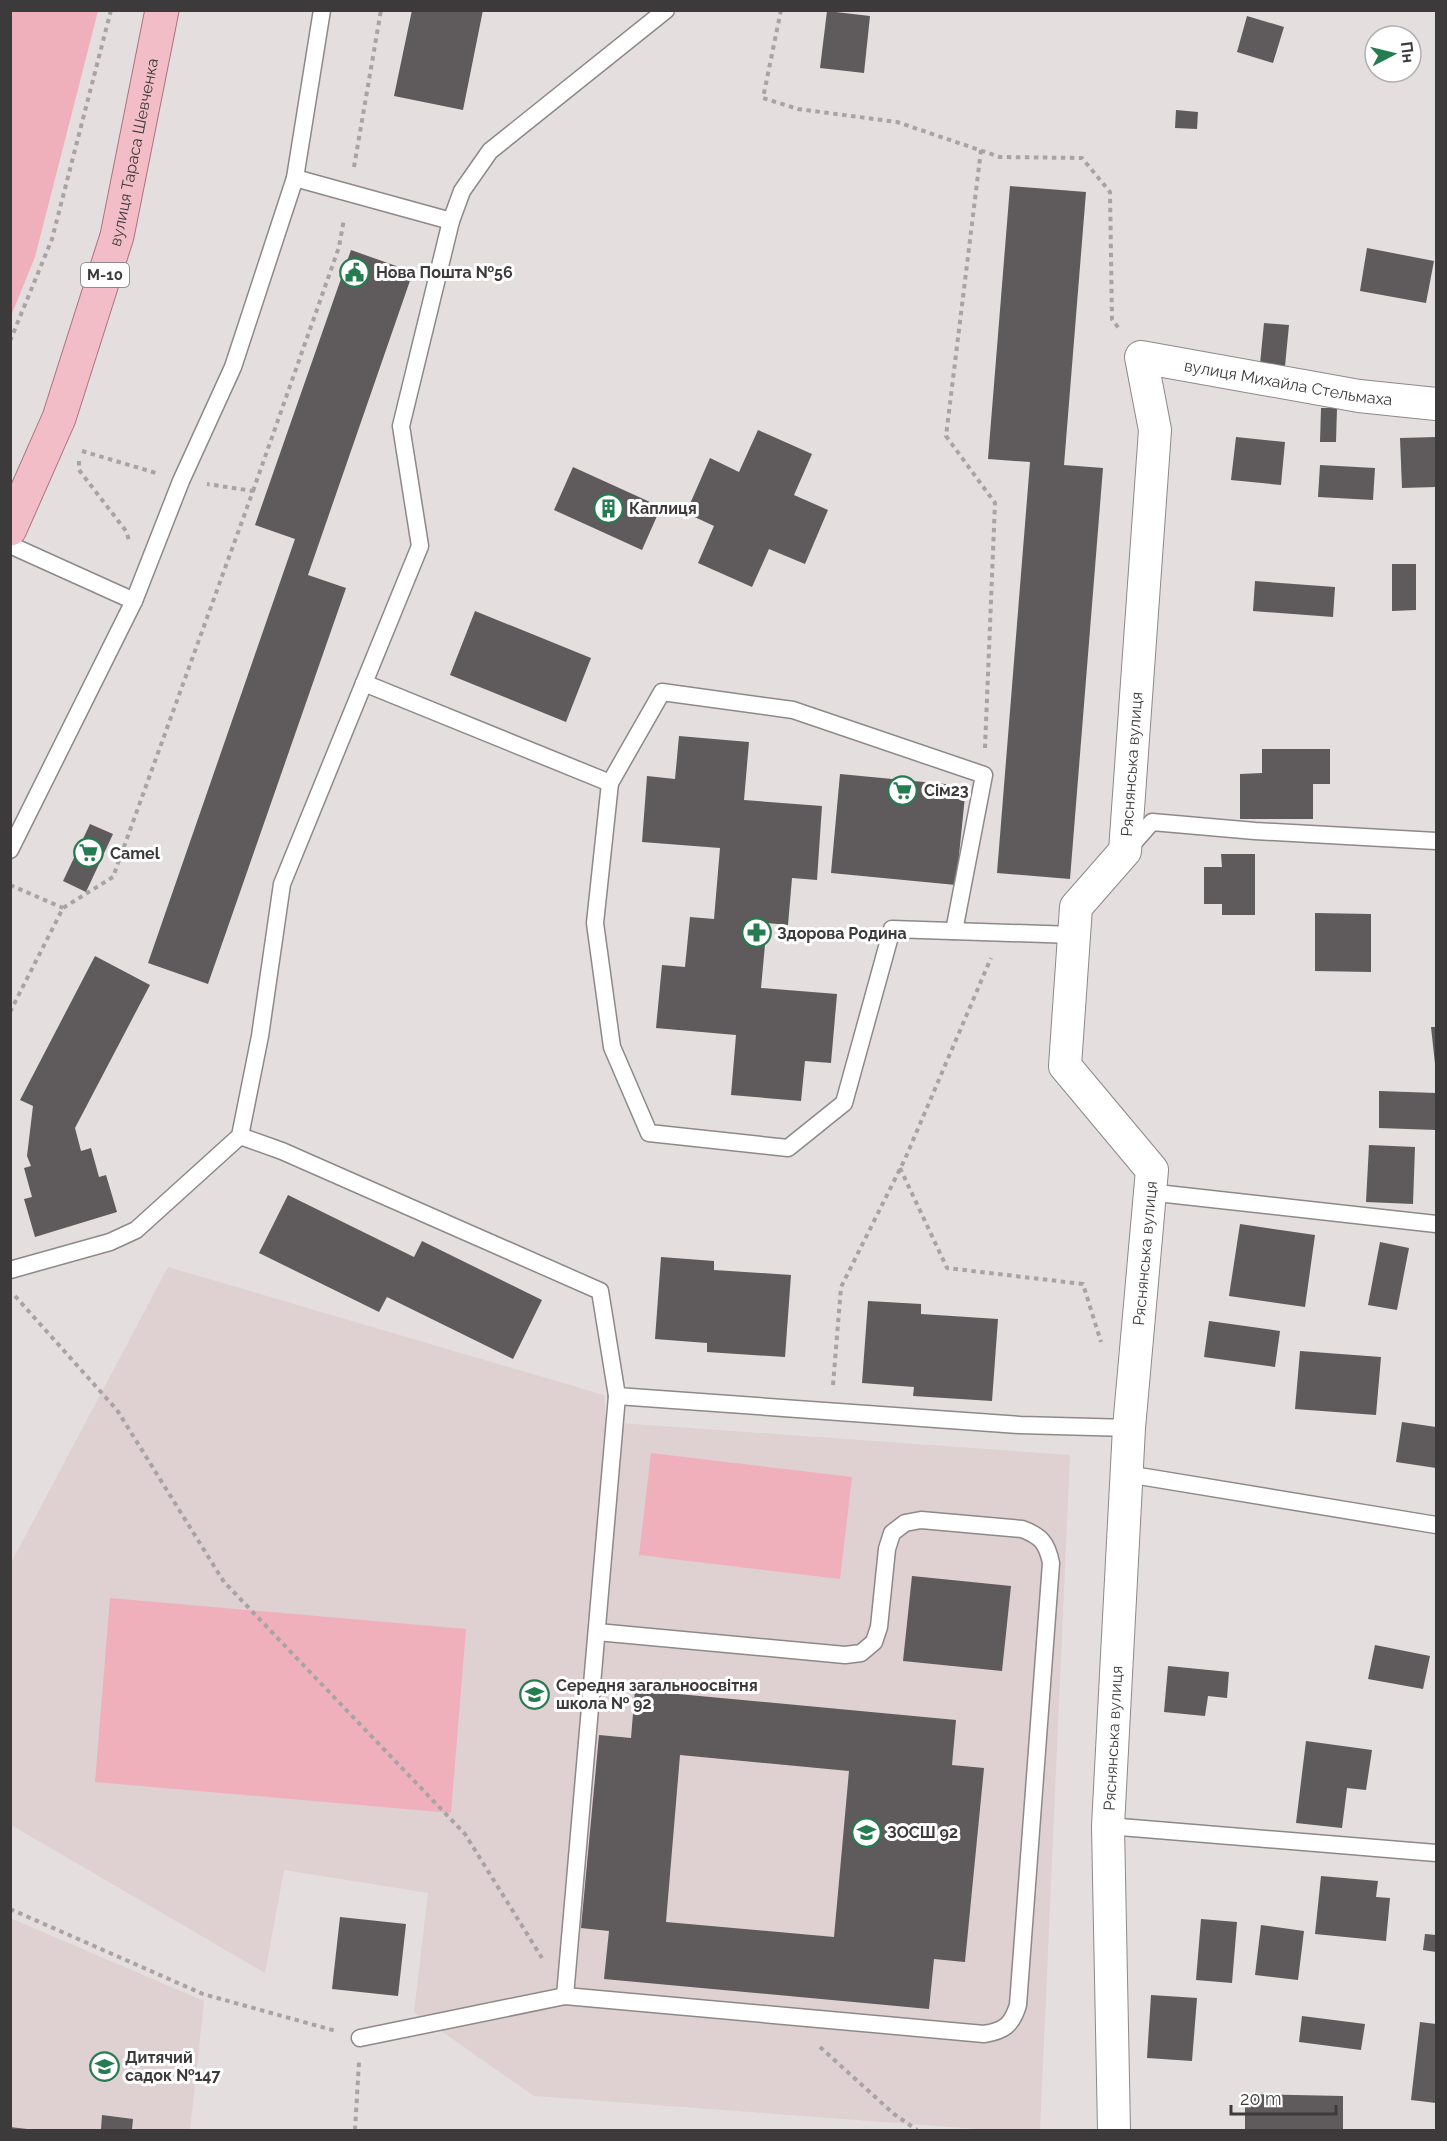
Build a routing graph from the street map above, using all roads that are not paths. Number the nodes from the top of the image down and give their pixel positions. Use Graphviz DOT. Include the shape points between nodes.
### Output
graph roads {
  1 [pos="162,10"];
  2 [pos="322,10"];
  3 [pos="666,10"];
  4 [pos="295,178"];
  5 [pos="451,221"];
  6 [pos="1141,357"];
  7 [pos="1437,404"];
  8 [pos="10,530"];
  9 [pos="10,545"];
  10 [pos="134,600"];
  11 [pos="364,683"];
  12 [pos="610,783"];
  13 [pos="1437,842"];
  14 [pos="10,850"];
  15 [pos="1125,851"];
  16 [pos="954,931"];
  17 [pos="1074,935"];
  18 [pos="240,1136"];
  19 [pos="1148,1192"];
  20 [pos="1437,1224"];
  21 [pos="10,1270"];
  22 [pos="618,1396"];
  23 [pos="1129,1428"];
  24 [pos="1127,1474"];
  25 [pos="1437,1525"];
  26 [pos="597,1632"];
  27 [pos="1108,1826"];
  28 [pos="1437,1853"];
  29 [pos="565,1996"];
  30 [pos="360,2038"];
  31 [pos="1114,2130"];
  1 -- 8 [label="main road, вулиця Тараса Шевченка / М-10" via="117,236 59,418"];
  2 -- 4 [label="lane"];
  3 -- 5 [label="lane" via="490,151 462,191"];
  4 -- 5 [label="lane"];
  4 -- 10 [label="lane" via="233,367 181,481"];
  5 -- 11 [label="lane" via="401,426 420,546"];
  6 -- 7 [label="street, вулиця Михайла Стельмаха" via="1359,396"];
  6 -- 15 [label="street, Ряснянська вулиця" via="1155,430"];
  9 -- 10 [label="lane"];
  10 -- 14 [label="lane"];
  11 -- 12 [label="lane"];
  11 -- 18 [label="lane" via="282,884 260,1036"];
  12 -- 16 [label="lane" via="662,692 793,710 984,776"];
  12 -- 16 [label="lane" via="595,923 612,1047 649,1133 788,1148 844,1102 892,928"];
  13 -- 15 [label="lane" via="1152,822"];
  15 -- 17 [label="street, Ряснянська вулиця" via="1076,907"];
  16 -- 17 [label="lane"];
  17 -- 19 [label="street, Ряснянська вулиця" via="1065,1066 1152,1170"];
  18 -- 21 [label="lane" via="136,1230 110,1242"];
  18 -- 22 [label="lane" via="600,1292"];
  19 -- 20 [label="lane"];
  19 -- 23 [label="street, Ряснянська вулиця"];
  22 -- 23 [label="lane" via="1020,1425"];
  22 -- 26 [label="lane"];
  23 -- 24 [label="street, Ряснянська вулиця"];
  24 -- 25 [label="lane"];
  24 -- 27 [label="street, Ряснянська вулиця"];
  26 -- 29 [label="lane"];
  26 -- 29 [label="lane" via="845,1655 861,1653 873,1642 879,1627 892,1533 905,1523 921,1520 1022,1529 1037,1535 1047,1547 1050,1575 1018,2005 1013,2021 1000,2032 984,2034"];
  27 -- 28 [label="lane"];
  27 -- 31 [label="street, Ряснянська вулиця"];
  29 -- 30 [label="lane"];
}
